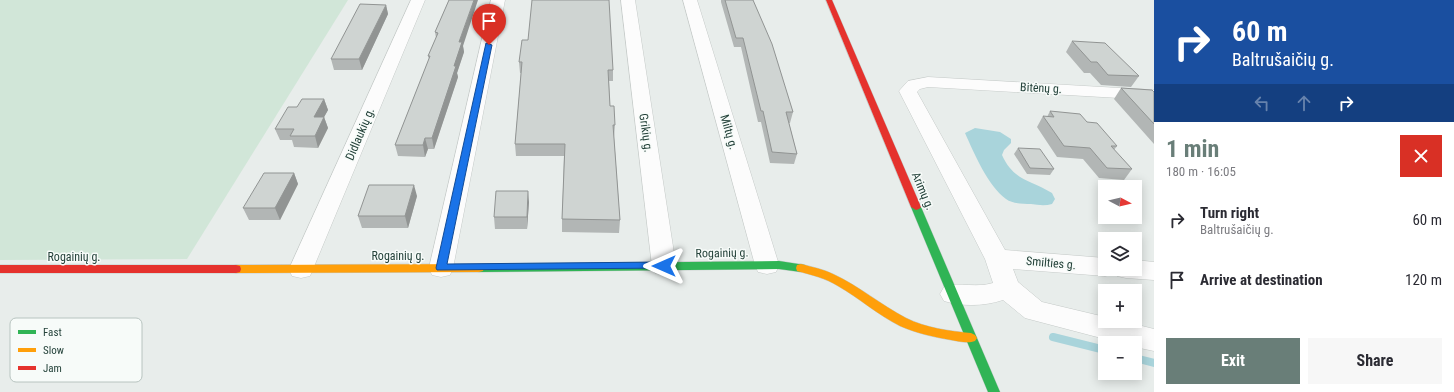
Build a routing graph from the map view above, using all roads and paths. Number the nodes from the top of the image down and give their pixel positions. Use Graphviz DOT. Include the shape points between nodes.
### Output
graph roads {
  1 [pos="418,0"];
  2 [pos="498,0"];
  3 [pos="628,0"];
  4 [pos="690,0"];
  5 [pos="829,0"];
  6 [pos="1154,95"];
  7 [pos="997,259"];
  8 [pos="767,264"];
  9 [pos="664,266"];
  10 [pos="1098,266"];
  11 [pos="441,268"];
  12 [pos="0,269"];
  13 [pos="301,269"];
  14 [pos="1142,270"];
  15 [pos="1154,271"];
  16 [pos="1006,288"];
  17 [pos="953,294"];
  18 [pos="971,338"];
  19 [pos="1154,340"];
  20 [pos="994,392"];
  1 -- 13 [label="street, Didlaukių g."];
  2 -- 11 [label="street"];
  3 -- 9 [label="street, Grikių g."];
  4 -- 8 [label="street, Miltų g."];
  5 -- 17 [label="street, Arimų g."];
  6 -- 7 [label="street, Bitėnų g." via="928,82 914,85 908,91"];
  7 -- 10 [label="street, Smilties g."];
  7 -- 16 [label="street"];
  8 -- 9 [label="street, Rogainių g."];
  8 -- 18 [label="street, Rogainių g." via="808,269 845,284 903,322 936,334"];
  9 -- 11 [label="street, Rogainių g."];
  11 -- 13 [label="street, Rogainių g."];
  12 -- 13 [label="street, Rogainių g."];
  14 -- 15 [label="street"];
  16 -- 17 [label="street" via="987,295"];
  16 -- 19 [label="street" via="1034,311"];
  17 -- 18 [label="street, Arimų g."];
  18 -- 20 [label="street, Arimų g."];
}
